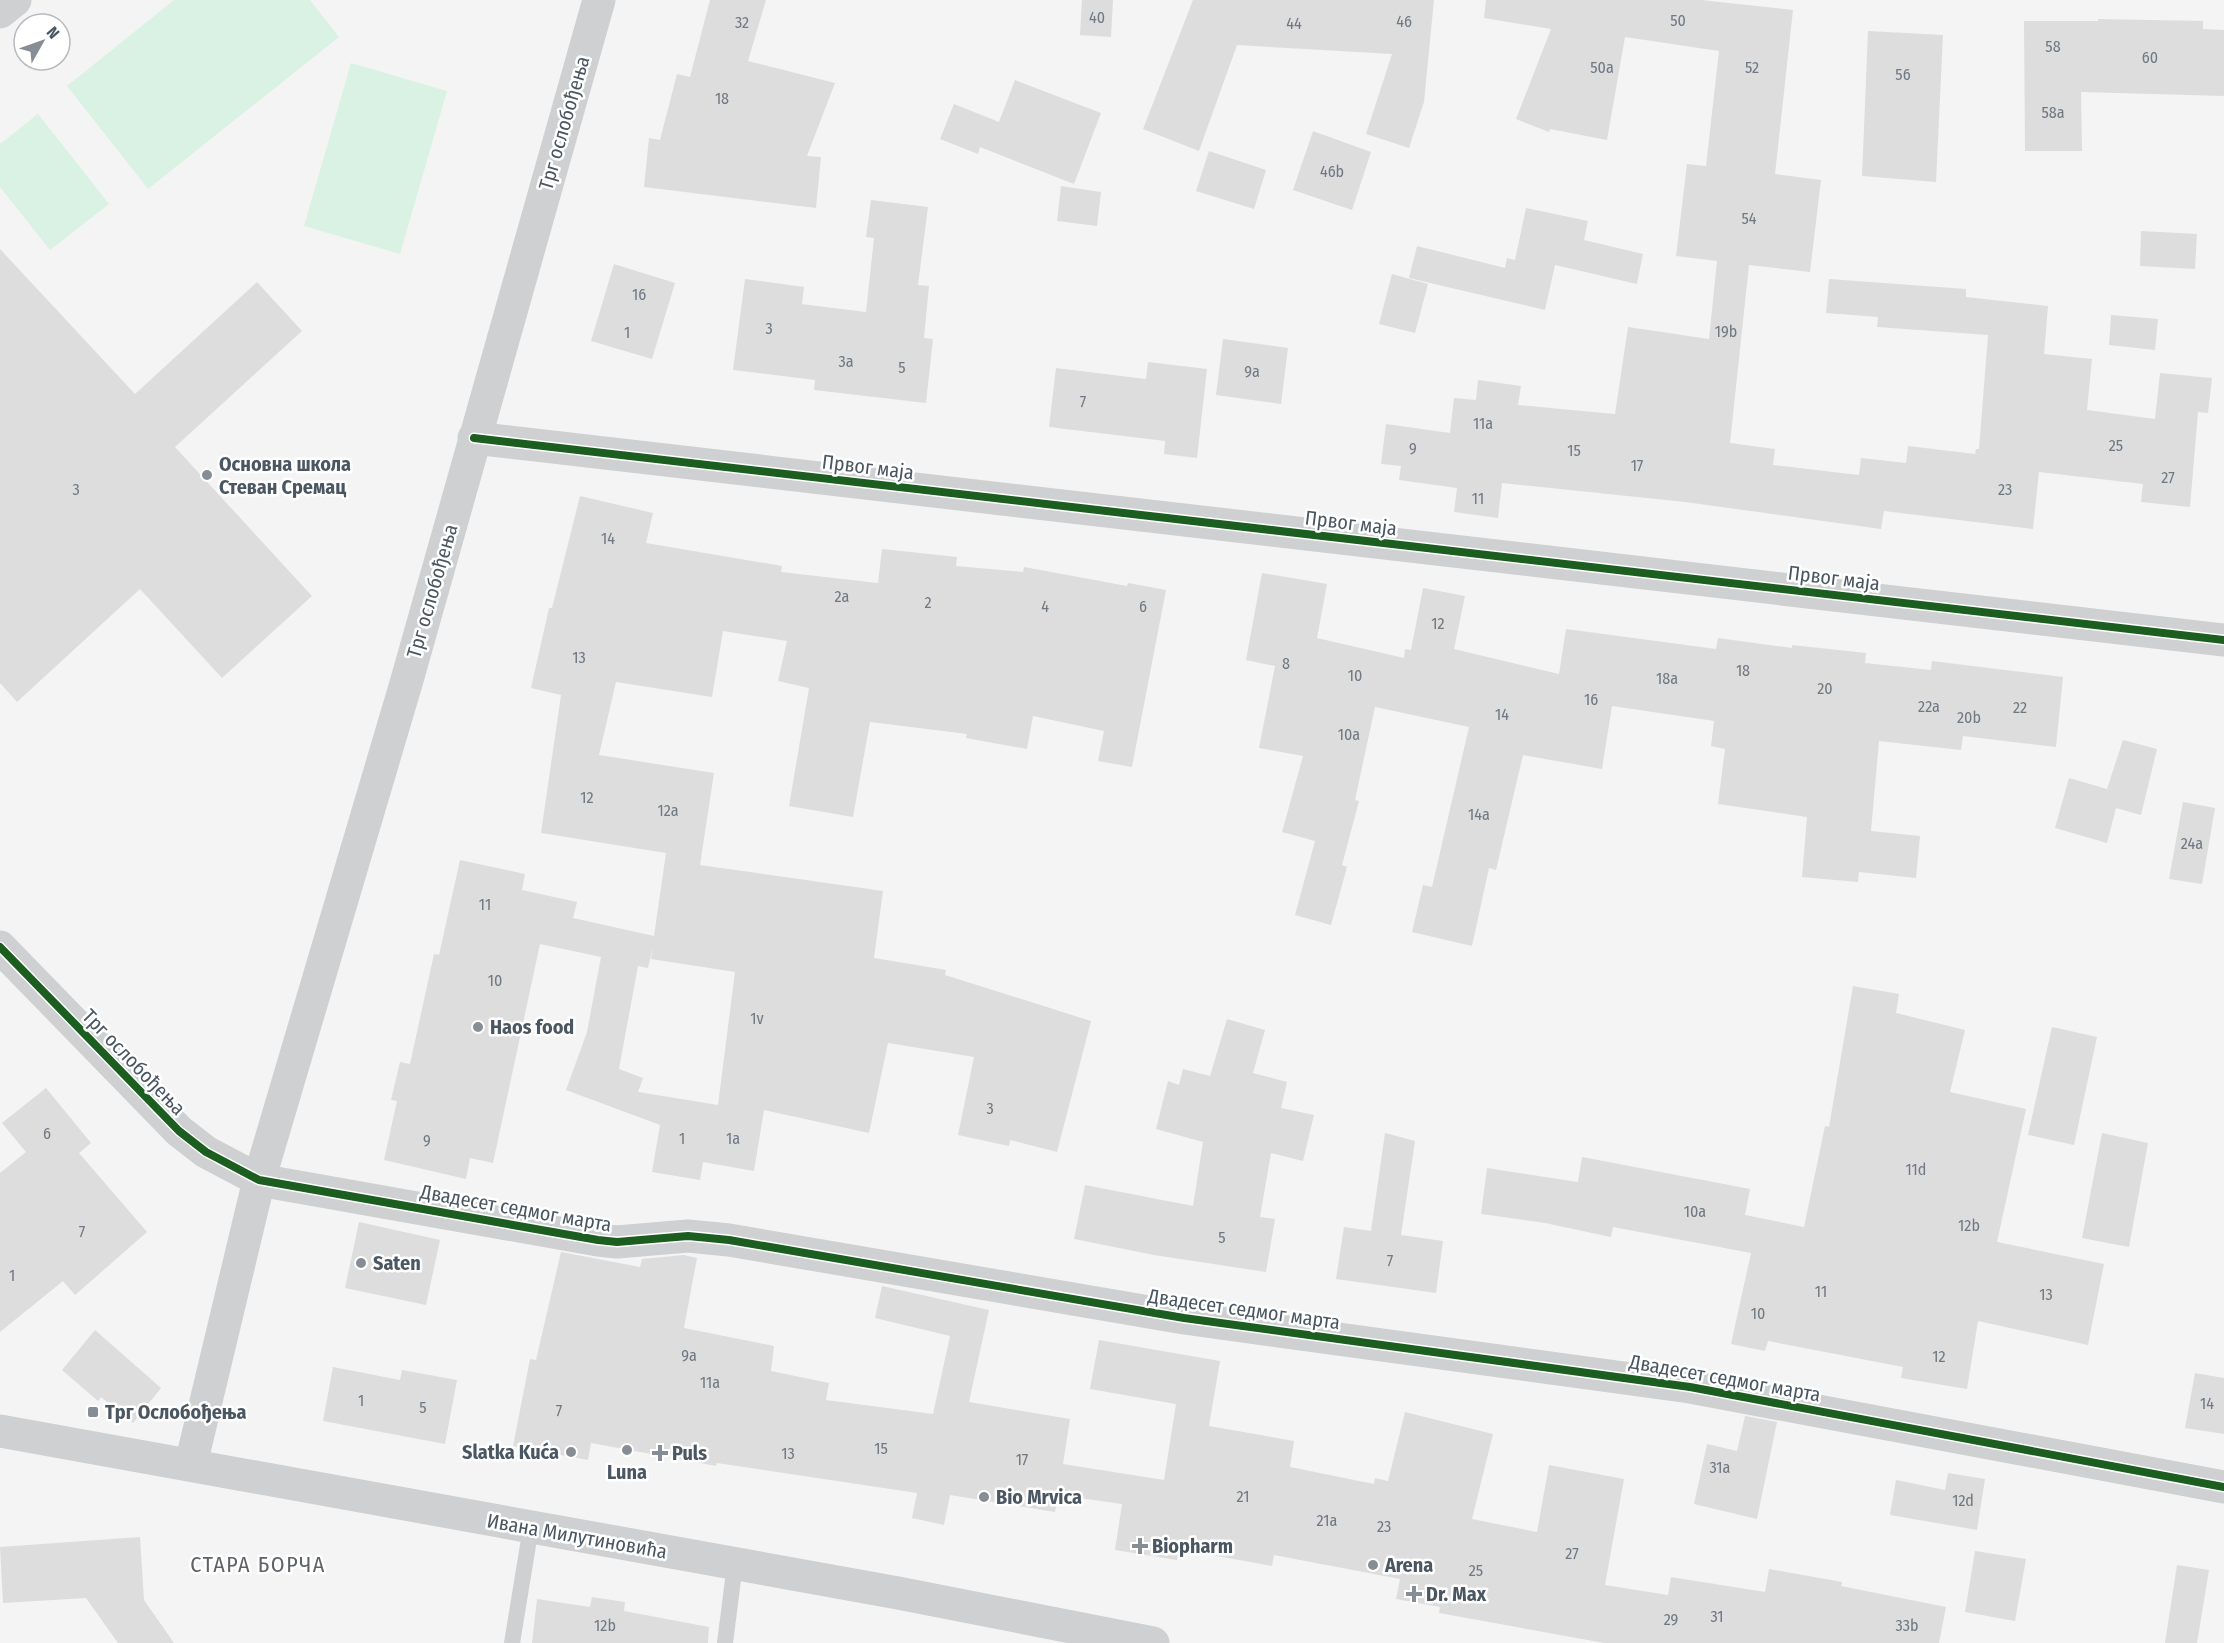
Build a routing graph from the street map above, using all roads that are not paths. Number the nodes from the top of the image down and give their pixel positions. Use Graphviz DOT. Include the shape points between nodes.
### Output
graph roads {
  1 [pos="15,0"];
  2 [pos="599,0"];
  3 [pos="0,12"];
  4 [pos="474,438"];
  5 [pos="2224,640"];
  6 [pos="0,947"];
  7 [pos="259,1180"];
  8 [pos="0,1431"];
  9 [pos="192,1464"];
  10 [pos="2224,1487"];
  11 [pos="531,1527"];
  12 [pos="735,1564"];
  13 [pos="1122,1640"];
  14 [pos="512,1643"];
  15 [pos="725,1643"];
  16 [pos="1153,1643"];
  1 -- 3 [label="street"];
  2 -- 4 [label="street, Трг ослобођења"];
  4 -- 5 [label="street, Првог маја"];
  4 -- 7 [label="street, Трг ослобођења"];
  6 -- 7 [label="street, Трг ослобођења" via="179,1131 212,1156"];
  7 -- 9 [label="street, Трг ослобођења"];
  7 -- 10 [label="street, Двадесет седмог марта" via="598,1240 688,1236 729,1240 1184,1318 1690,1387"];
  8 -- 9 [label="street, Ивана Милутиновића"];
  9 -- 11 [label="street, Ивана Милутиновића"];
  11 -- 12 [label="street, Ивана Милутиновића"];
  11 -- 14 [label="lane"];
  12 -- 13 [label="street, Ивана Милутиновића"];
  12 -- 15 [label="lane"];
  13 -- 16 [label="street, Ивана Милутиновића"];
}
